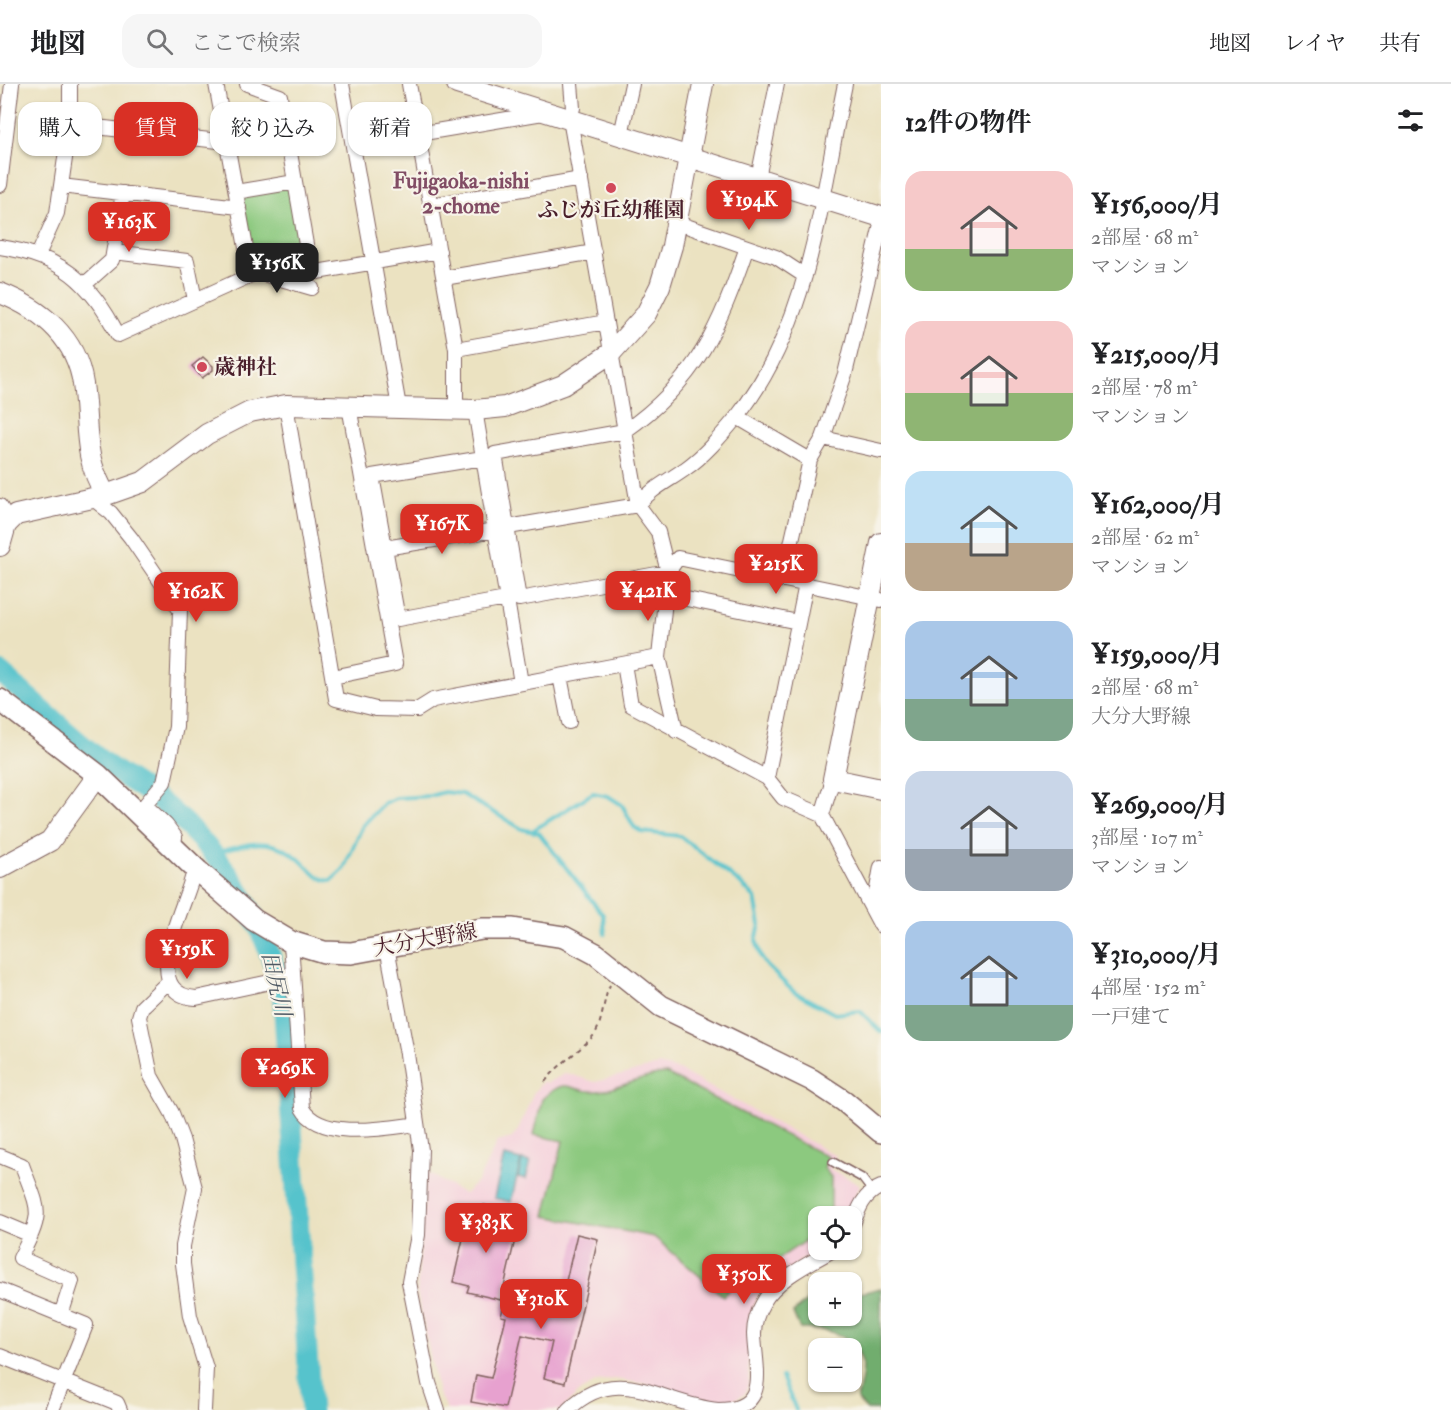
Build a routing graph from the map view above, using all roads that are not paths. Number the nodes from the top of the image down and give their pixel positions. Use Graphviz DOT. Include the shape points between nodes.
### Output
graph roads {
  1 [pos="13,84"];
  2 [pos="70,84"];
  3 [pos="216,84"];
  4 [pos="247,84"];
  5 [pos="342,84"];
  6 [pos="409,84"];
  7 [pos="460,84"];
  8 [pos="571,84"];
  9 [pos="632,84"];
  10 [pos="703,84"];
  11 [pos="777,84"];
  12 [pos="845,84"];
  13 [pos="0,87"];
  14 [pos="70,102"];
  15 [pos="219,102"];
  16 [pos="412,102"];
  17 [pos="547,112"];
  18 [pos="570,119"];
  19 [pos="102,127"];
  20 [pos="432,132"];
  21 [pos="621,135"];
  22 [pos="210,140"];
  23 [pos="65,156"];
  24 [pos="230,156"];
  25 [pos="422,156"];
  26 [pos="688,156"];
  27 [pos="758,178"];
  28 [pos="581,179"];
  29 [pos="295,182"];
  30 [pos="0,185"];
  31 [pos="61,186"];
  32 [pos="236,192"];
  33 [pos="123,193"];
  34 [pos="821,198"];
  35 [pos="431,205"];
  36 [pos="238,207"];
  37 [pos="881,217"];
  38 [pos="675,222"];
  39 [pos="881,225"];
  40 [pos="0,247"];
  41 [pos="747,247"];
  42 [pos="439,251"];
  43 [pos="114,252"];
  44 [pos="594,252"];
  45 [pos="38,255"];
  46 [pos="374,262"];
  47 [pos="250,270"];
  48 [pos="805,276"];
  49 [pos="444,278"];
  50 [pos="84,285"];
  51 [pos="312,288"];
  52 [pos="0,293"];
  53 [pos="195,300"];
  54 [pos="606,322"];
  55 [pos="456,349"];
  56 [pos="612,353"];
  57 [pos="286,405"];
  58 [pos="349,406"];
  59 [pos="399,407"];
  60 [pos="465,409"];
  61 [pos="737,417"];
  62 [pos="626,431"];
  63 [pos="823,438"];
  64 [pos="881,451"];
  65 [pos="483,458"];
  66 [pos="810,460"];
  67 [pos="99,496"];
  68 [pos="638,505"];
  69 [pos="5,514"];
  70 [pos="501,529"];
  71 [pos="881,543"];
  72 [pos="0,546"];
  73 [pos="385,548"];
  74 [pos="668,572"];
  75 [pos="783,580"];
  76 [pos="806,584"];
  77 [pos="668,595"];
  78 [pos="507,599"];
  79 [pos="876,599"];
  80 [pos="798,622"];
  81 [pos="659,657"];
  82 [pos="624,664"];
  83 [pos="560,676"];
  84 [pos="333,677"];
  85 [pos="521,683"];
  86 [pos="0,700"];
  87 [pos="569,722"];
  88 [pos="676,731"];
  89 [pos="98,775"];
  90 [pos="767,778"];
  91 [pos="833,778"];
  92 [pos="881,789"];
  93 [pos="822,815"];
  94 [pos="173,846"];
  95 [pos="881,867"];
  96 [pos="0,868"];
  97 [pos="198,871"];
  98 [pos="876,912"];
  99 [pos="881,926"];
  100 [pos="284,938"];
  101 [pos="387,947"];
  102 [pos="293,977"];
  103 [pos="168,982"];
  104 [pos="417,1124"];
  105 [pos="881,1132"];
  106 [pos="0,1156"];
  107 [pos="833,1162"];
  108 [pos="876,1189"];
  109 [pos="860,1206"];
  110 [pos="0,1222"];
  111 [pos="31,1235"];
  112 [pos="816,1260"];
  113 [pos="0,1290"];
  114 [pos="61,1315"];
  115 [pos="0,1356"];
  116 [pos="63,1382"];
  117 [pos="52,1410"];
  118 [pos="120,1410"];
  119 [pos="204,1410"];
  120 [pos="438,1410"];
  121 [pos="568,1410"];
  122 [pos="718,1410"];
  1 -- 13 [label="street"];
  1 -- 30 [label="street"];
  2 -- 14 [label="street"];
  3 -- 15 [label="street"];
  4 -- 29 [label="street" via="280,96"];
  5 -- 46 [label="street"];
  6 -- 16 [label="street"];
  7 -- 17 [label="street"];
  8 -- 18 [label="street"];
  9 -- 21 [label="street"];
  10 -- 26 [label="street"];
  11 -- 27 [label="street"];
  12 -- 34 [label="street"];
  17 -- 18 [label="street"];
  17 -- 20 [label="street"];
  18 -- 21 [label="street"];
  18 -- 28 [label="street"];
  19 -- 22 [label="street"];
  21 -- 26 [label="street"];
  23 -- 31 [label="street"];
  24 -- 32 [label="street"];
  25 -- 35 [label="street"];
  26 -- 27 [label="street"];
  26 -- 38 [label="street"];
  27 -- 34 [label="street"];
  28 -- 35 [label="street"];
  28 -- 44 [label="street"];
  29 -- 32 [label="street"];
  29 -- 46 [label="street" via="311,273"];
  31 -- 33 [label="street"];
  31 -- 45 [label="street" via="57,213"];
  32 -- 36 [label="street"];
  33 -- 36 [label="street"];
  33 -- 43 [label="street"];
  34 -- 37 [label="street"];
  34 -- 48 [label="street"];
  35 -- 42 [label="street"];
  36 -- 47 [label="street"];
  38 -- 41 [label="street"];
  38 -- 56 [label="street" via="660,286 646,314"];
  39 -- 63 [label="street" via="845,374"];
  40 -- 45 [label="street"];
  41 -- 48 [label="street" via="776,257"];
  41 -- 62 [label="street" via="721,320 696,363 672,392"];
  42 -- 46 [label="street"];
  42 -- 49 [label="street"];
  43 -- 50 [label="street" via="112,260"];
  43 -- 53 [label="street" via="187,261"];
  44 -- 49 [label="street"];
  44 -- 54 [label="street"];
  45 -- 50 [label="street" via="71,272"];
  46 -- 59 [label="street"];
  47 -- 51 [label="street"];
  47 -- 53 [label="street" via="251,274"];
  48 -- 61 [label="street" via="779,351"];
  49 -- 55 [label="street"];
  50 -- 53 [label="street" via="104,308 118,335"];
  52 -- 67 [label="street" via="34,308 70,347 83,383 90,461"];
  54 -- 55 [label="street"];
  54 -- 56 [label="street"];
  55 -- 60 [label="street"];
  56 -- 60 [label="street" via="547,393 505,407"];
  56 -- 62 [label="street"];
  57 -- 58 [label="street"];
  57 -- 67 [label="street" via="230,420 143,482"];
  57 -- 84 [label="street"];
  58 -- 59 [label="street"];
  58 -- 84 [label="street" via="395,664"];
  59 -- 60 [label="street"];
  60 -- 65 [label="street"];
  61 -- 66 [label="street"];
  61 -- 68 [label="street" via="695,461 651,489"];
  62 -- 68 [label="street"];
  62 -- 70 [label="street" via="495,454"];
  63 -- 64 [label="street"];
  63 -- 66 [label="street"];
  65 -- 70 [label="street"];
  65 -- 73 [label="street" via="372,476"];
  66 -- 75 [label="street"];
  67 -- 69 [label="street"];
  67 -- 94 [label="street" via="180,610 176,727 162,784 145,805 175,837"];
  68 -- 70 [label="street"];
  68 -- 74 [label="street" via="658,532"];
  69 -- 72 [label="street"];
  70 -- 73 [label="street"];
  70 -- 74 [label="street" via="519,599"];
  70 -- 78 [label="street"];
  71 -- 79 [label="street"];
  73 -- 78 [label="street" via="398,619"];
  74 -- 75 [label="street" via="678,558"];
  74 -- 77 [label="street"];
  75 -- 76 [label="street"];
  76 -- 79 [label="street"];
  76 -- 80 [label="street"];
  77 -- 80 [label="street"];
  77 -- 81 [label="street"];
  78 -- 85 [label="street"];
  79 -- 91 [label="street"];
  80 -- 90 [label="street"];
  81 -- 82 [label="street"];
  81 -- 88 [label="street"];
  82 -- 83 [label="street"];
  82 -- 88 [label="street" via="631,705"];
  83 -- 85 [label="street"];
  83 -- 87 [label="street"];
  84 -- 85 [label="street" via="336,699 376,709 417,710 434,700"];
  86 -- 89 [label="main road, 大分大野線"];
  88 -- 90 [label="street"];
  89 -- 94 [label="main road, 大分大野線"];
  89 -- 96 [label="street" via="50,841"];
  90 -- 93 [label="street" via="783,798"];
  91 -- 92 [label="street"];
  91 -- 93 [label="street"];
  93 -- 98 [label="street"];
  94 -- 97 [label="main road, 大分大野線"];
  95 -- 98 [label="street"];
  97 -- 100 [label="main road, 大分大野線" via="254,920"];
  97 -- 103 [label="street" via="169,944"];
  98 -- 99 [label="street"];
  100 -- 101 [label="main road, 大分大野線" via="324,952 351,953"];
  100 -- 102 [label="street"];
  101 -- 104 [label="street"];
  101 -- 105 [label="main road, 大分大野線" via="493,928 545,933 573,941 596,954 661,1006 792,1068 838,1097"];
  102 -- 103 [label="street" via="196,998 174,991"];
  102 -- 104 [label="street" via="302,1108 307,1117 343,1129 373,1130"];
  103 -- 119 [label="street" via="142,1007 139,1017 152,1076 172,1113 195,1188 183,1264 190,1316 206,1368"];
  104 -- 120 [label="street" via="421,1188 410,1282 429,1383"];
  106 -- 111 [label="street" via="22,1165 39,1217"];
  107 -- 108 [label="lane"];
  108 -- 109 [label="street"];
  110 -- 111 [label="street"];
  111 -- 114 [label="street" via="20,1258 72,1281"];
  112 -- 122 [label="street" via="764,1301 755,1320 755,1393 732,1410"];
  113 -- 114 [label="street"];
  114 -- 116 [label="street" via="86,1325"];
  115 -- 116 [label="street"];
  116 -- 117 [label="street"];
  116 -- 118 [label="street" via="117,1403"];
  121 -- 122 [label="street" via="590,1392 606,1386 623,1386"];
}
